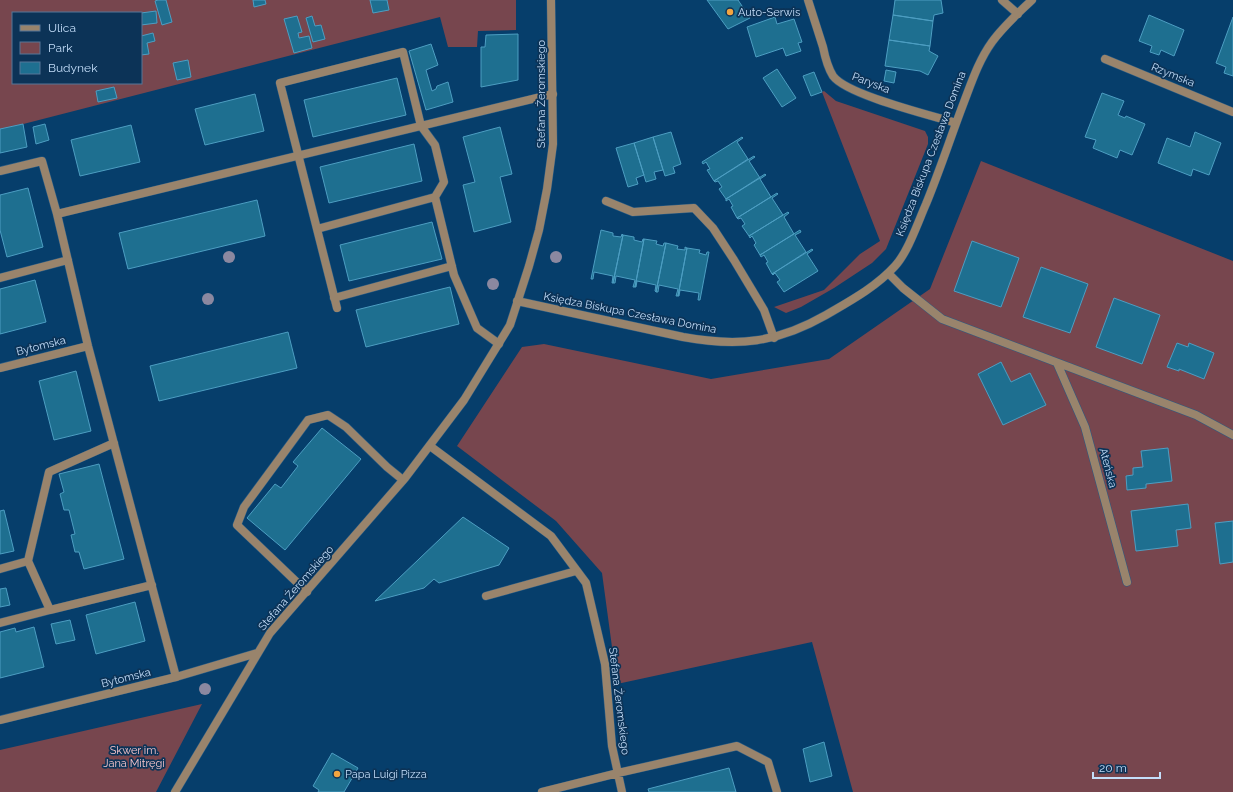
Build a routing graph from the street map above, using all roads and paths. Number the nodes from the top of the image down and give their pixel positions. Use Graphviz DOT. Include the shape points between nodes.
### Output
graph roads {
  1 [pos="551,0"];
  2 [pos="808,0"];
  3 [pos="1002,0"];
  4 [pos="1032,0"];
  5 [pos="1018,14"];
  6 [pos="1105,59"];
  7 [pos="553,94"];
  8 [pos="1233,112"];
  9 [pos="956,123"];
  10 [pos="421,126"];
  11 [pos="298,156"];
  12 [pos="0,171"];
  13 [pos="435,197"];
  14 [pos="606,201"];
  15 [pos="57,214"];
  16 [pos="317,229"];
  17 [pos="68,260"];
  18 [pos="452,266"];
  19 [pos="888,273"];
  20 [pos="0,278"];
  21 [pos="334,298"];
  22 [pos="517,302"];
  23 [pos="337,308"];
  24 [pos="774,338"];
  25 [pos="499,344"];
  26 [pos="88,346"];
  27 [pos="1057,363"];
  28 [pos="0,368"];
  29 [pos="1233,436"];
  30 [pos="114,444"];
  31 [pos="430,446"];
  32 [pos="403,480"];
  33 [pos="28,561"];
  34 [pos="0,569"];
  35 [pos="576,572"];
  36 [pos="1127,582"];
  37 [pos="152,584"];
  38 [pos="307,592"];
  39 [pos="486,596"];
  40 [pos="50,610"];
  41 [pos="0,622"];
  42 [pos="257,653"];
  43 [pos="176,677"];
  44 [pos="0,720"];
  45 [pos="618,773"];
  46 [pos="174,792"];
  47 [pos="542,792"];
  48 [pos="622,792"];
  49 [pos="777,792"];
  1 -- 7 [label="street, Stefana Żeromskiego"];
  2 -- 9 [label="street, Paryska" via="828,64 838,81 872,97"];
  3 -- 5 [label="street"];
  4 -- 5 [label="street, Księdza Biskupa Czesława Domina"];
  5 -- 9 [label="street, Księdza Biskupa Czesława Domina" via="992,41 978,64"];
  6 -- 8 [label="street, Rzymska"];
  7 -- 10 [label="street"];
  7 -- 22 [label="street, Stefana Żeromskiego" via="553,144 547,189 539,230"];
  9 -- 19 [label="street, Księdza Biskupa Czesława Domina" via="913,234 902,256"];
  10 -- 11 [label="street"];
  10 -- 11 [label="street" via="402,52 280,83"];
  10 -- 13 [label="street" via="435,145 444,182"];
  11 -- 15 [label="street"];
  11 -- 16 [label="street"];
  12 -- 15 [label="street" via="42,161"];
  13 -- 16 [label="street"];
  13 -- 18 [label="street"];
  14 -- 24 [label="street" via="633,212 694,208 714,228 734,260 764,310"];
  15 -- 17 [label="street"];
  16 -- 21 [label="street"];
  17 -- 20 [label="street"];
  17 -- 26 [label="street"];
  18 -- 21 [label="street"];
  18 -- 25 [label="street" via="477,328"];
  19 -- 24 [label="street, Księdza Biskupa Czesława Domina" via="870,288 818,320"];
  19 -- 27 [label="street" via="942,320"];
  21 -- 23 [label="street"];
  22 -- 24 [label="street, Księdza Biskupa Czesława Domina" via="704,341 744,342"];
  22 -- 25 [label="street, Stefana Żeromskiego" via="510,325"];
  25 -- 31 [label="street, Stefana Żeromskiego" via="464,400"];
  26 -- 28 [label="street, Bytomska"];
  26 -- 30 [label="street"];
  27 -- 29 [label="street" via="1196,415"];
  27 -- 36 [label="street, Ateńska" via="1085,427"];
  30 -- 33 [label="street" via="49,472"];
  30 -- 37 [label="street"];
  31 -- 32 [label="street, Stefana Żeromskiego"];
  31 -- 35 [label="street, Stefana Żeromskiego" via="551,536"];
  32 -- 38 [label="street, Stefana Żeromskiego"];
  32 -- 38 [label="street" via="346,427 328,415 308,420 244,507 237,525"];
  33 -- 34 [label="street"];
  33 -- 40 [label="street"];
  35 -- 39 [label="street"];
  35 -- 45 [label="street, Stefana Żeromskiego" via="586,583 605,664 612,746"];
  37 -- 40 [label="street"];
  37 -- 43 [label="street"];
  38 -- 42 [label="street, Stefana Żeromskiego"];
  40 -- 41 [label="street"];
  42 -- 43 [label="street, Bytomska"];
  42 -- 46 [label="street, Stefana Żeromskiego"];
  43 -- 44 [label="street, Bytomska"];
  45 -- 47 [label="street"];
  45 -- 48 [label="street, Stefana Żeromskiego"];
  45 -- 49 [label="street" via="737,746 768,762"];
}
